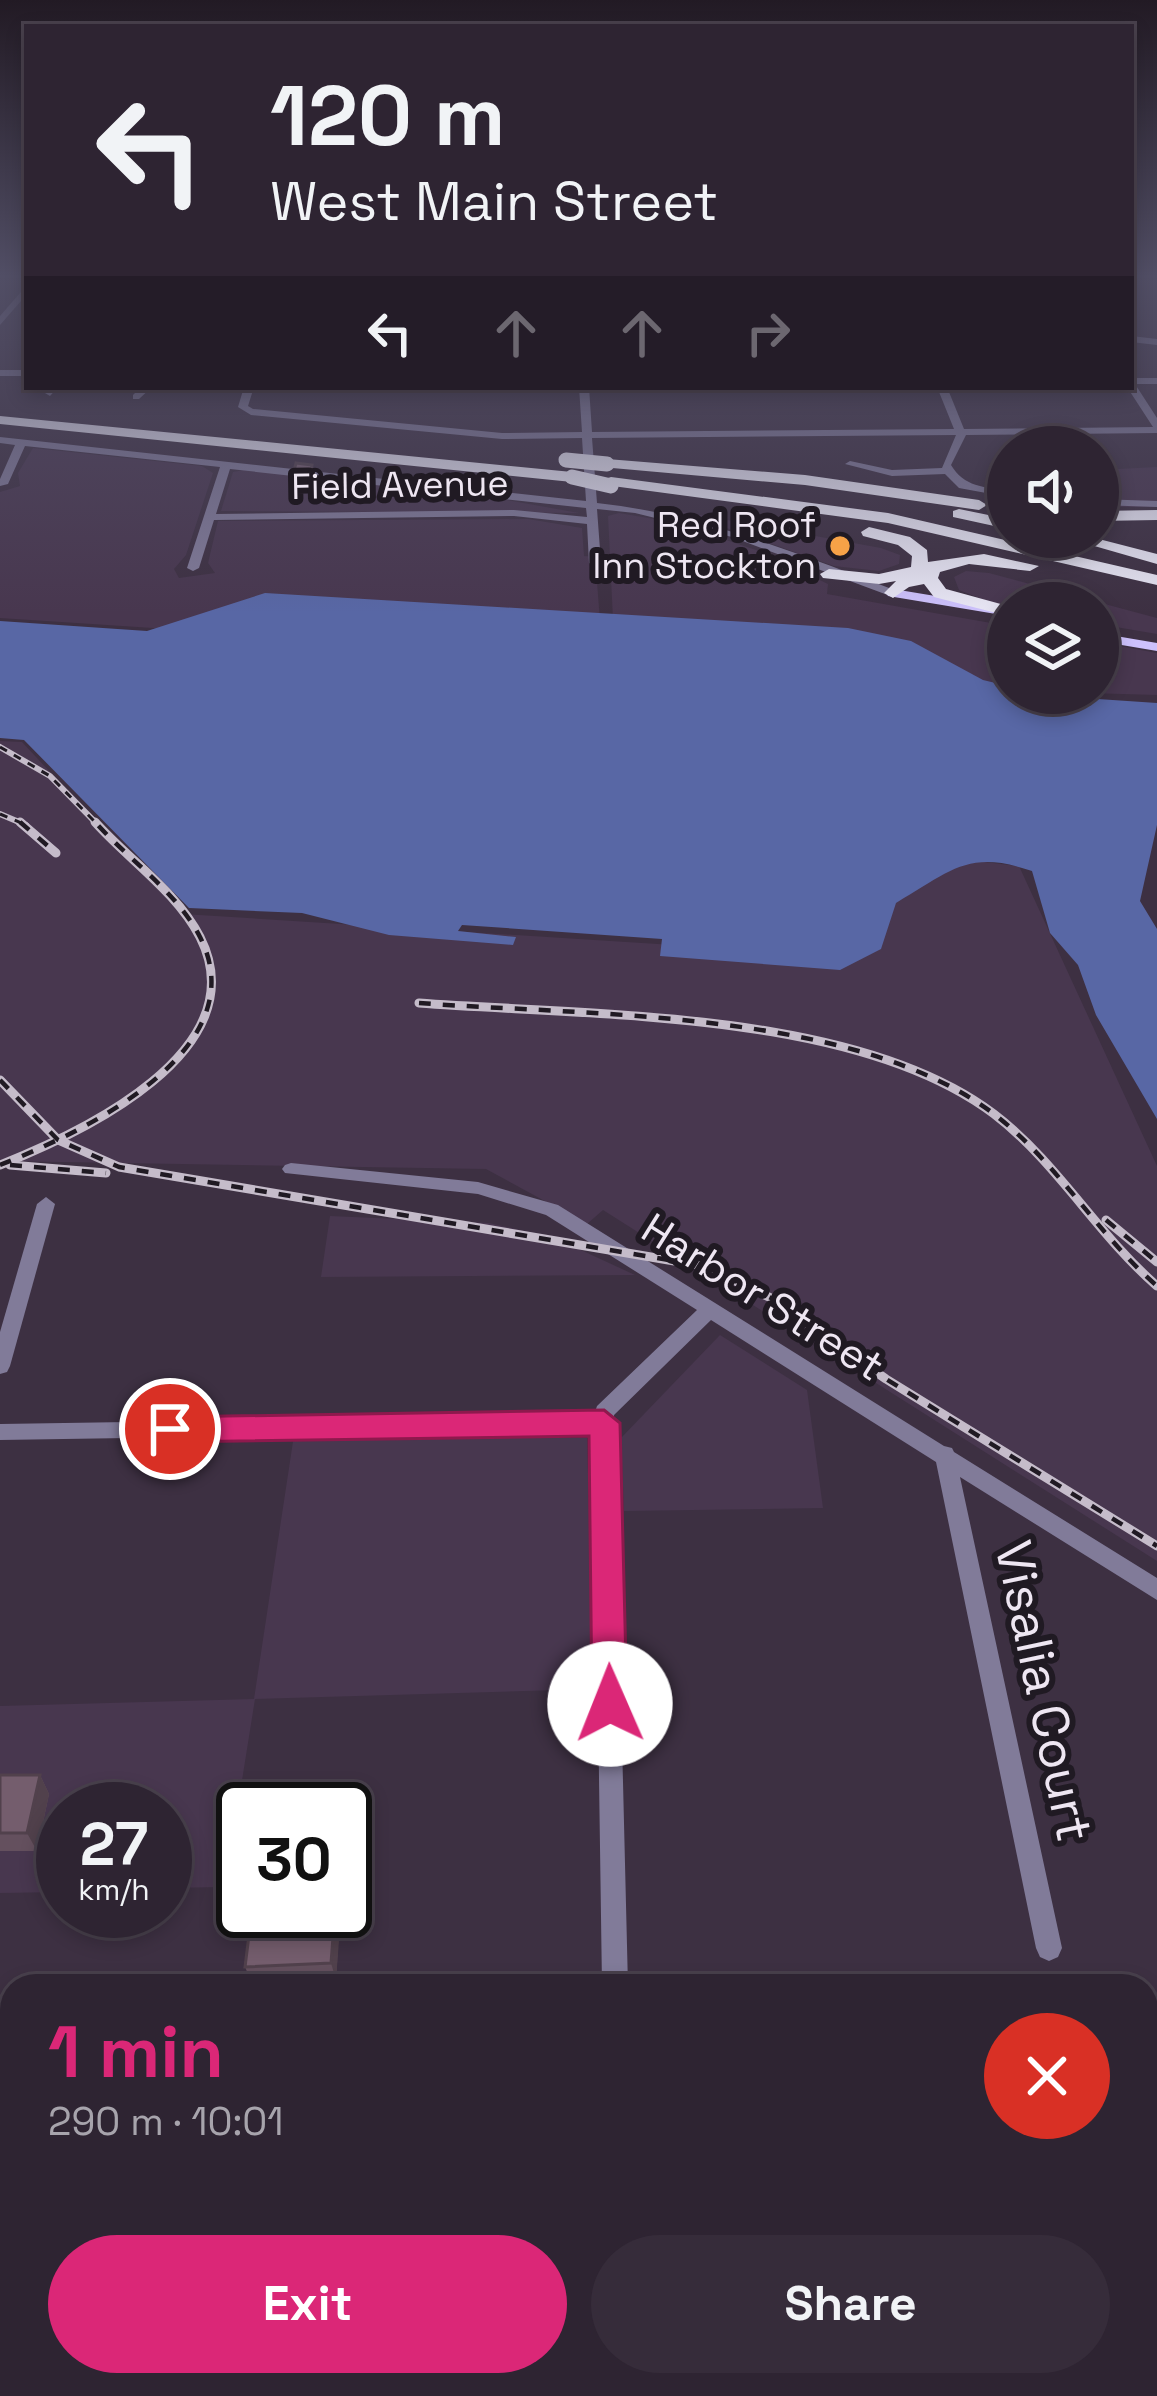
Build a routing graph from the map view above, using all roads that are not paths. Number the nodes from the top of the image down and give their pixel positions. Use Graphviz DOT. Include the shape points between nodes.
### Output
graph roads {
  1 [pos="144,390"];
  2 [pos="248,390"];
  3 [pos="584,390"];
  4 [pos="943,390"];
  5 [pos="1135,390"];
  6 [pos="136,397"];
  7 [pos="2,410"];
  8 [pos="1157,428"];
  9 [pos="960,432"];
  10 [pos="730,434"];
  11 [pos="586,435"];
  12 [pos="0,440"];
  13 [pos="22,442"];
  14 [pos="734,454"];
  15 [pos="226,463"];
  16 [pos="850,464"];
  17 [pos="949,471"];
  18 [pos="610,478"];
  19 [pos="3,484"];
  20 [pos="987,490"];
  21 [pos="1119,503"];
  22 [pos="1157,504"];
  23 [pos="590,505"];
  24 [pos="987,506"];
  25 [pos="1157,515"];
  26 [pos="1119,516"];
  27 [pos="210,517"];
  28 [pos="591,520"];
  29 [pos="987,520"];
  30 [pos="1119,549"];
  31 [pos="1157,559"];
  32 [pos="595,563"];
  33 [pos="935,565"];
  34 [pos="193,568"];
  35 [pos="913,572"];
  36 [pos="830,574"];
  37 [pos="1157,580"];
  38 [pos="897,594"];
  39 [pos="1157,595"];
  40 [pos="987,608"];
  41 [pos="987,610"];
  42 [pos="1119,636"];
  43 [pos="1157,642"];
  44 [pos="291,1169"];
  45 [pos="46,1204"];
  46 [pos="711,1308"];
  47 [pos="0,1366"];
  48 [pos="604,1423"];
  49 [pos="0,1432"];
  50 [pos="945,1454"];
  51 [pos="1157,1590"];
  52 [pos="1049,1948"];
  53 [pos="616,1974"];
  1 -- 6 [label="street"];
  2 -- 11 [label="street" via="243,406 250,412 502,436"];
  3 -- 11 [label="street"];
  4 -- 9 [label="street"];
  5 -- 8 [label="street"];
  7 -- 18 [label="highway, bridge"];
  8 -- 9 [label="street"];
  9 -- 10 [label="street"];
  9 -- 17 [label="street"];
  10 -- 11 [label="street"];
  10 -- 14 [label="street"];
  11 -- 23 [label="street"];
  12 -- 13 [label="street"];
  13 -- 15 [label="street"];
  13 -- 19 [label="street"];
  15 -- 23 [label="street"];
  15 -- 27 [label="street"];
  16 -- 17 [label="street" via="892,473"];
  17 -- 20 [label="street" via="963,486"];
  18 -- 24 [label="highway" via="781,477"];
  18 -- 29 [label="highway" via="854,496"];
  18 -- 35 [label="highway" via="895,538 921,554"];
  18 -- 37 [label="highway" via="888,518"];
  21 -- 22 [label="street"];
  23 -- 28 [label="street"];
  23 -- 36 [label="street" via="699,524"];
  25 -- 26 [label="highway"];
  27 -- 28 [label="street, Field Avenue" via="514,513"];
  27 -- 34 [label="street"];
  28 -- 32 [label="street"];
  30 -- 31 [label="highway"];
  33 -- 38 [label="highway"];
  33 -- 39 [label="highway" via="983,558"];
  33 -- 40 [label="highway" via="929,578 940,593"];
  35 -- 36 [label="highway" via="879,579"];
  35 -- 38 [label="highway"];
  36 -- 38 [label="street"];
  38 -- 41 [label="main road"];
  42 -- 43 [label="main road"];
  44 -- 46 [label="street, Harbor Street" via="514,1197 581,1225"];
  45 -- 47 [label="street"];
  46 -- 48 [label="street" via="604,1412"];
  46 -- 50 [label="street, Harbor Street"];
  48 -- 49 [label="street"];
  48 -- 53 [label="street"];
  50 -- 51 [label="street, Harbor Street"];
  50 -- 52 [label="street, Visalia Court"];
}
